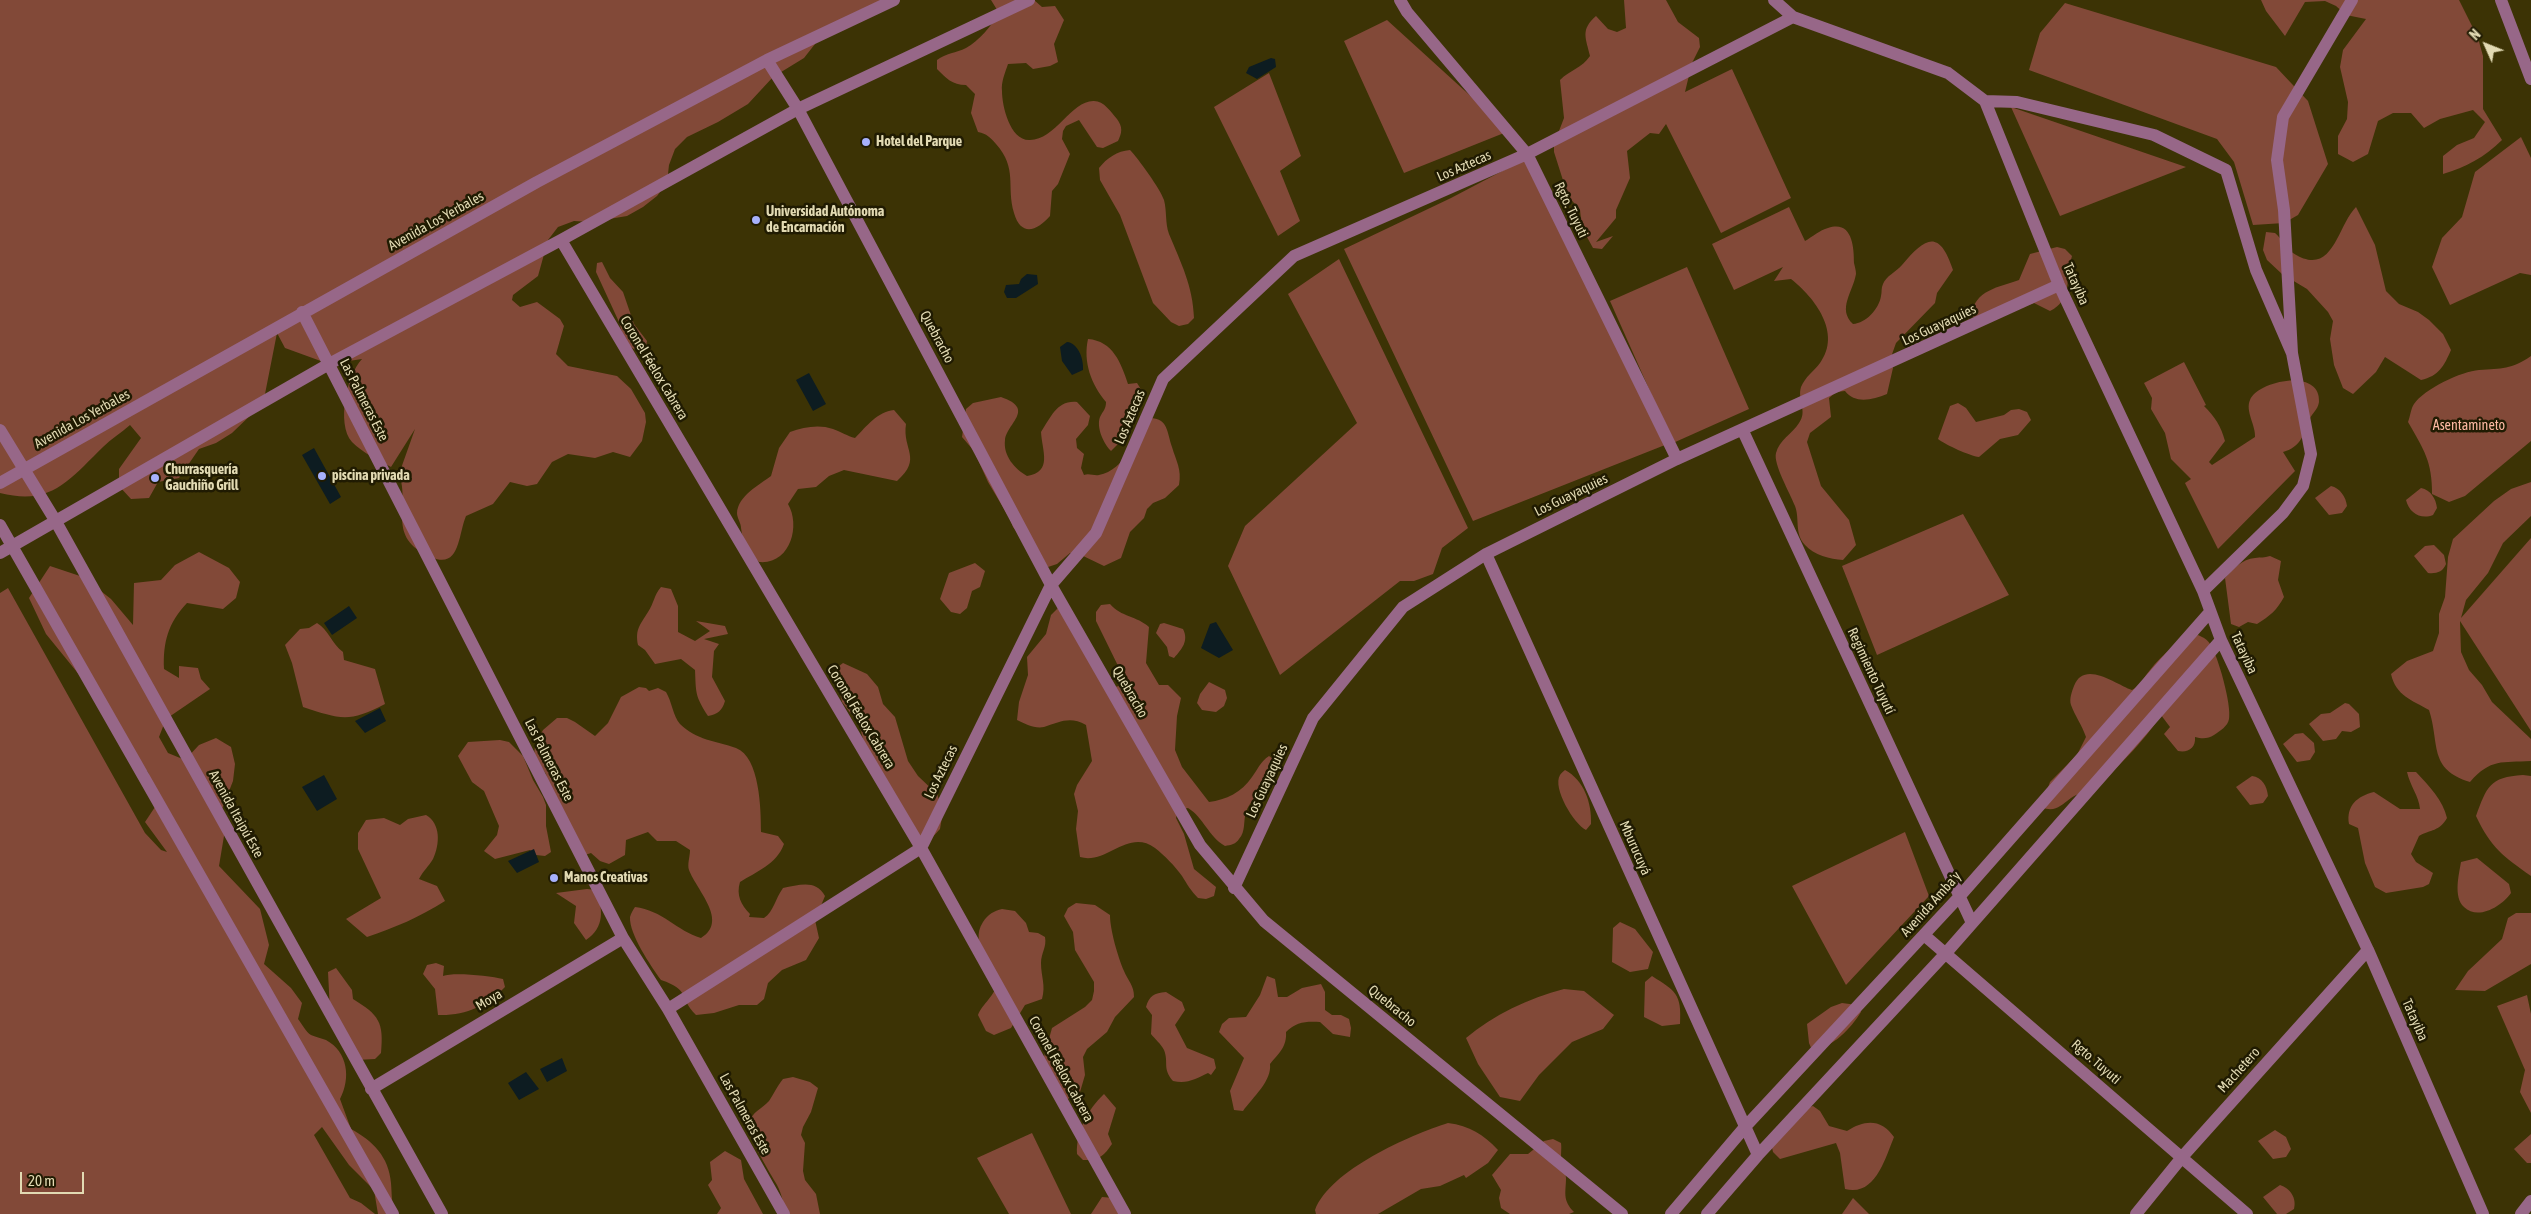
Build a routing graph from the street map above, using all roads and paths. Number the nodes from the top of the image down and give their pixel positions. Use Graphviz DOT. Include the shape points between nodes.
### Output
graph roads {
  1 [pos="894,0"];
  2 [pos="1029,0"];
  3 [pos="1400,0"];
  4 [pos="1774,0"];
  5 [pos="2352,0"];
  6 [pos="2502,0"];
  7 [pos="1793,17"];
  8 [pos="767,60"];
  9 [pos="2531,79"];
  10 [pos="1984,101"];
  11 [pos="798,109"];
  12 [pos="1527,154"];
  13 [pos="561,240"];
  14 [pos="2060,285"];
  15 [pos="302,312"];
  16 [pos="2292,353"];
  17 [pos="329,364"];
  18 [pos="0,430"];
  19 [pos="1743,431"];
  20 [pos="1676,459"];
  21 [pos="24,469"];
  22 [pos="0,483"];
  23 [pos="55,520"];
  24 [pos="0,525"];
  25 [pos="12,546"];
  26 [pos="0,553"];
  27 [pos="1486,554"];
  28 [pos="1051,585"];
  29 [pos="2202,591"];
  30 [pos="2210,612"];
  31 [pos="2221,640"];
  32 [pos="921,848"];
  33 [pos="1234,888"];
  34 [pos="1959,897"];
  35 [pos="1972,923"];
  36 [pos="1924,935"];
  37 [pos="623,938"];
  38 [pos="2368,950"];
  39 [pos="1946,953"];
  40 [pos="668,1009"];
  41 [pos="371,1088"];
  42 [pos="1744,1127"];
  43 [pos="1758,1155"];
  44 [pos="2183,1156"];
  45 [pos="2531,1201"];
  46 [pos="393,1214"];
  47 [pos="442,1214"];
  48 [pos="784,1214"];
  49 [pos="1125,1214"];
  50 [pos="1622,1214"];
  51 [pos="1671,1214"];
  52 [pos="1707,1214"];
  53 [pos="2136,1214"];
  54 [pos="2247,1214"];
  55 [pos="2483,1214"];
  56 [pos="2521,1214"];
  1 -- 8 [label="street, Avenida Los Yerbales"];
  2 -- 11 [label="street"];
  3 -- 12 [label="street, Rgto. Tuyuti"];
  4 -- 7 [label="street"];
  5 -- 16 [label="street" via="2283,117 2277,160 2284,210"];
  6 -- 9 [label="street"];
  7 -- 10 [label="street" via="1948,73"];
  7 -- 12 [label="street, Los Aztecas"];
  8 -- 11 [label="street, Quebracho"];
  8 -- 15 [label="street, Avenida Los Yerbales"];
  10 -- 14 [label="street, Tatayiba"];
  10 -- 16 [label="street" via="2017,102 2154,135 2226,170 2256,270"];
  11 -- 13 [label="street"];
  11 -- 28 [label="street, Quebracho"];
  12 -- 20 [label="street, Rgto. Tuyuti"];
  12 -- 28 [label="street, Los Aztecas" via="1294,256 1163,379 1096,533"];
  13 -- 17 [label="street"];
  13 -- 32 [label="street, Coronel Féelox Cabrera"];
  14 -- 19 [label="street, Los Guayaquies"];
  14 -- 29 [label="street, Tatayiba"];
  15 -- 17 [label="street, Las Palmeras Este"];
  15 -- 21 [label="street, Avenida Los Yerbales"];
  16 -- 29 [label="street" via="2311,454 2302,486 2283,513"];
  17 -- 23 [label="street"];
  17 -- 37 [label="street, Las Palmeras Este"];
  18 -- 21 [label="street, Avenida Itaipú Este"];
  19 -- 20 [label="street, Los Guayaquies"];
  19 -- 34 [label="street, Regimiento Tuyutí"];
  20 -- 27 [label="street, Los Guayaquies"];
  21 -- 22 [label="street, Avenida Los Yerbales"];
  21 -- 23 [label="street, Avenida Itaipú Este"];
  23 -- 25 [label="street"];
  23 -- 41 [label="street, Avenida Itaipú Este"];
  24 -- 25 [label="street"];
  25 -- 26 [label="street"];
  25 -- 46 [label="street"];
  27 -- 33 [label="street, Los Guayaquies" via="1403,607 1312,718"];
  27 -- 42 [label="street, Mburucuyá"];
  28 -- 32 [label="street, Los Aztecas"];
  28 -- 33 [label="street, Quebracho" via="1200,845"];
  29 -- 30 [label="street, Tatayiba"];
  30 -- 31 [label="street, Tatayiba"];
  30 -- 34 [label="street, Avenida Amba'y"];
  31 -- 35 [label="street"];
  31 -- 38 [label="street, Tatayiba"];
  32 -- 40 [label="street"];
  32 -- 49 [label="street, Coronel Féelox Cabrera"];
  33 -- 50 [label="street, Quebracho" via="1264,921"];
  34 -- 35 [label="street, Regimiento Tuyutí"];
  34 -- 36 [label="street, Avenida Amba'y"];
  35 -- 39 [label="street"];
  36 -- 39 [label="street, Rgto. Tuyuti"];
  36 -- 42 [label="street, Avenida Amba'y"];
  37 -- 40 [label="street, Las Palmeras Este"];
  37 -- 41 [label="street, Moya"];
  38 -- 44 [label="street, Machetero"];
  38 -- 55 [label="street, Tatayiba"];
  39 -- 43 [label="street"];
  39 -- 44 [label="street, Rgto. Tuyuti"];
  40 -- 48 [label="street, Las Palmeras Este"];
  41 -- 47 [label="street, Avenida Itaipú Este"];
  42 -- 43 [label="street, Mburucuyá"];
  42 -- 51 [label="street, Avenida Amba'y"];
  43 -- 52 [label="street"];
  44 -- 53 [label="street, Machetero"];
  44 -- 54 [label="street, Rgto. Tuyuti"];
  45 -- 56 [label="street"];
}
